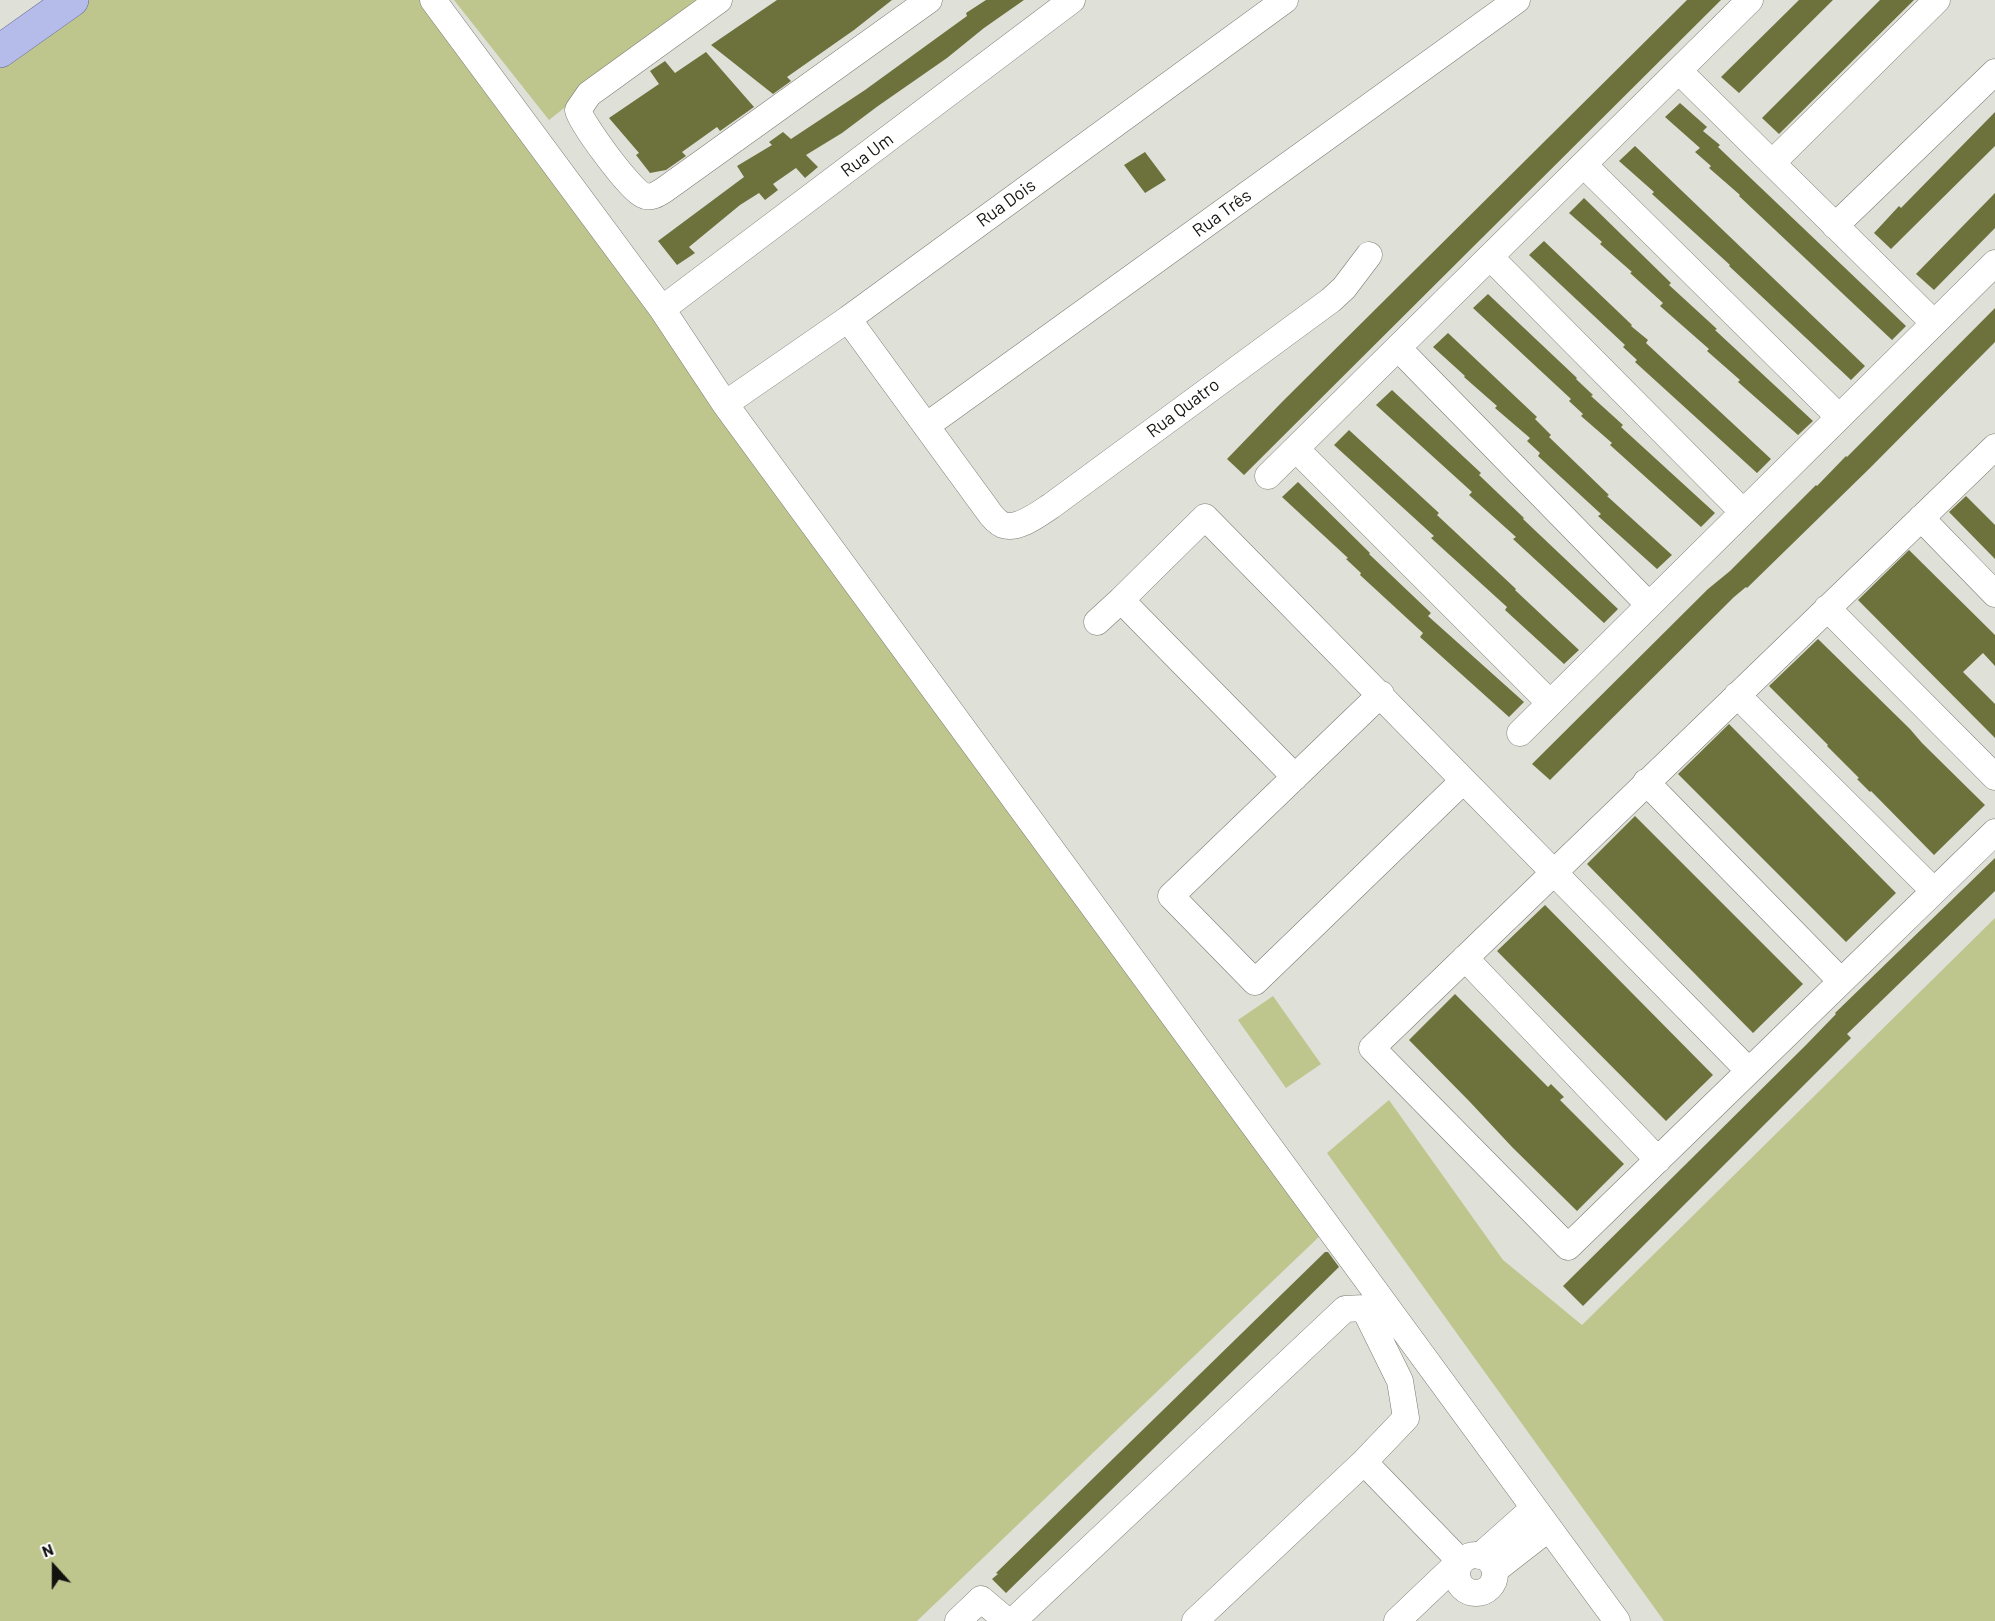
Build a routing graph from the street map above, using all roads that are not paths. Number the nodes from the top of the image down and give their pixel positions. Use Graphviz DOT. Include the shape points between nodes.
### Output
graph roads {
  1 [pos="72,0"];
  2 [pos="433,0"];
  3 [pos="719,0"];
  4 [pos="928,0"];
  5 [pos="1072,0"];
  6 [pos="1285,0"];
  7 [pos="1515,0"];
  8 [pos="1750,0"];
  9 [pos="1937,0"];
  10 [pos="0,51"];
  11 [pos="1678,71"];
  12 [pos="1995,72"];
  13 [pos="1772,164"];
  14 [pos="1584,165"];
  15 [pos="1835,226"];
  16 [pos="1368,255"];
  17 [pos="1490,257"];
  18 [pos="1995,263"];
  19 [pos="662,309"];
  20 [pos="848,318"];
  21 [pos="1934,323"];
  22 [pos="1398,348"];
  23 [pos="725,404"];
  24 [pos="1839,417"];
  25 [pos="926,426"];
  26 [pos="1995,447"];
  27 [pos="1296,449"];
  28 [pos="1268,476"];
  29 [pos="1743,512"];
  30 [pos="1921,518"];
  31 [pos="1995,594"];
  32 [pos="1121,600"];
  33 [pos="1649,605"];
  34 [pos="1827,608"];
  35 [pos="1097,622"];
  36 [pos="1381,694"];
  37 [pos="1737,695"];
  38 [pos="1550,703"];
  39 [pos="1520,733"];
  40 [pos="1295,777"];
  41 [pos="1995,777"];
  42 [pos="1463,781"];
  43 [pos="1646,782"];
  44 [pos="1995,832"];
  45 [pos="1553,872"];
  46 [pos="1934,891"];
  47 [pos="1465,958"];
  48 [pos="1840,981"];
  49 [pos="1749,1071"];
  50 [pos="1658,1160"];
  51 [pos="1364,1461"];
  52 [pos="1541,1518"];
  53 [pos="1479,1563"];
  54 [pos="958,1621"];
  55 [pos="1008,1621"];
  56 [pos="1013,1621"];
  57 [pos="1195,1621"];
  58 [pos="1397,1621"];
  59 [pos="1617,1621"];
  1 -- 10 [label="main road"];
  2 -- 19 [label="street"];
  3 -- 4 [label="street" via="589,94 578,110 588,130 643,195 650,197 664,190"];
  5 -- 19 [label="street, Rua Um"];
  6 -- 20 [label="street, Rua Dois"];
  7 -- 25 [label="street, Rua Três"];
  8 -- 11 [label="street"];
  9 -- 13 [label="street"];
  11 -- 13 [label="street"];
  11 -- 14 [label="street"];
  12 -- 15 [label="street"];
  13 -- 15 [label="street"];
  14 -- 17 [label="street"];
  14 -- 24 [label="street"];
  15 -- 21 [label="street"];
  16 -- 25 [label="street, Rua Quatro" via="1331,300 1051,506 1025,521 1004,526 999,522"];
  17 -- 22 [label="street"];
  17 -- 29 [label="street"];
  18 -- 21 [label="street"];
  19 -- 23 [label="street"];
  20 -- 23 [label="street, Rua Dois"];
  20 -- 25 [label="street"];
  21 -- 24 [label="street"];
  22 -- 27 [label="street"];
  22 -- 33 [label="street"];
  23 -- 52 [label="street"];
  24 -- 29 [label="street"];
  26 -- 30 [label="street"];
  27 -- 28 [label="street"];
  27 -- 38 [label="street"];
  29 -- 33 [label="street"];
  30 -- 31 [label="street"];
  30 -- 34 [label="street"];
  32 -- 35 [label="street"];
  32 -- 36 [label="street" via="1205,518"];
  32 -- 40 [label="street"];
  33 -- 38 [label="street"];
  34 -- 37 [label="street"];
  34 -- 41 [label="street"];
  36 -- 40 [label="street"];
  36 -- 42 [label="street"];
  37 -- 43 [label="street"];
  37 -- 46 [label="street"];
  38 -- 39 [label="street"];
  40 -- 42 [label="street" via="1172,896 1255,982"];
  42 -- 45 [label="street"];
  43 -- 45 [label="street"];
  43 -- 48 [label="street"];
  44 -- 46 [label="street"];
  45 -- 47 [label="street"];
  45 -- 49 [label="street"];
  46 -- 48 [label="street"];
  47 -- 50 [label="street"];
  47 -- 50 [label="street" via="1372,1048 1568,1247"];
  48 -- 49 [label="street"];
  49 -- 50 [label="street"];
  51 -- 53 [label="street"];
  51 -- 56 [label="street" via="1406,1418 1400,1381 1364,1308 1345,1309"];
  51 -- 57 [label="street"];
  52 -- 53 [label="street"];
  52 -- 59 [label="street"];
  53 -- 58 [label="street" via="1459,1562"];
  54 -- 55 [label="street" via="981,1599"];
}
